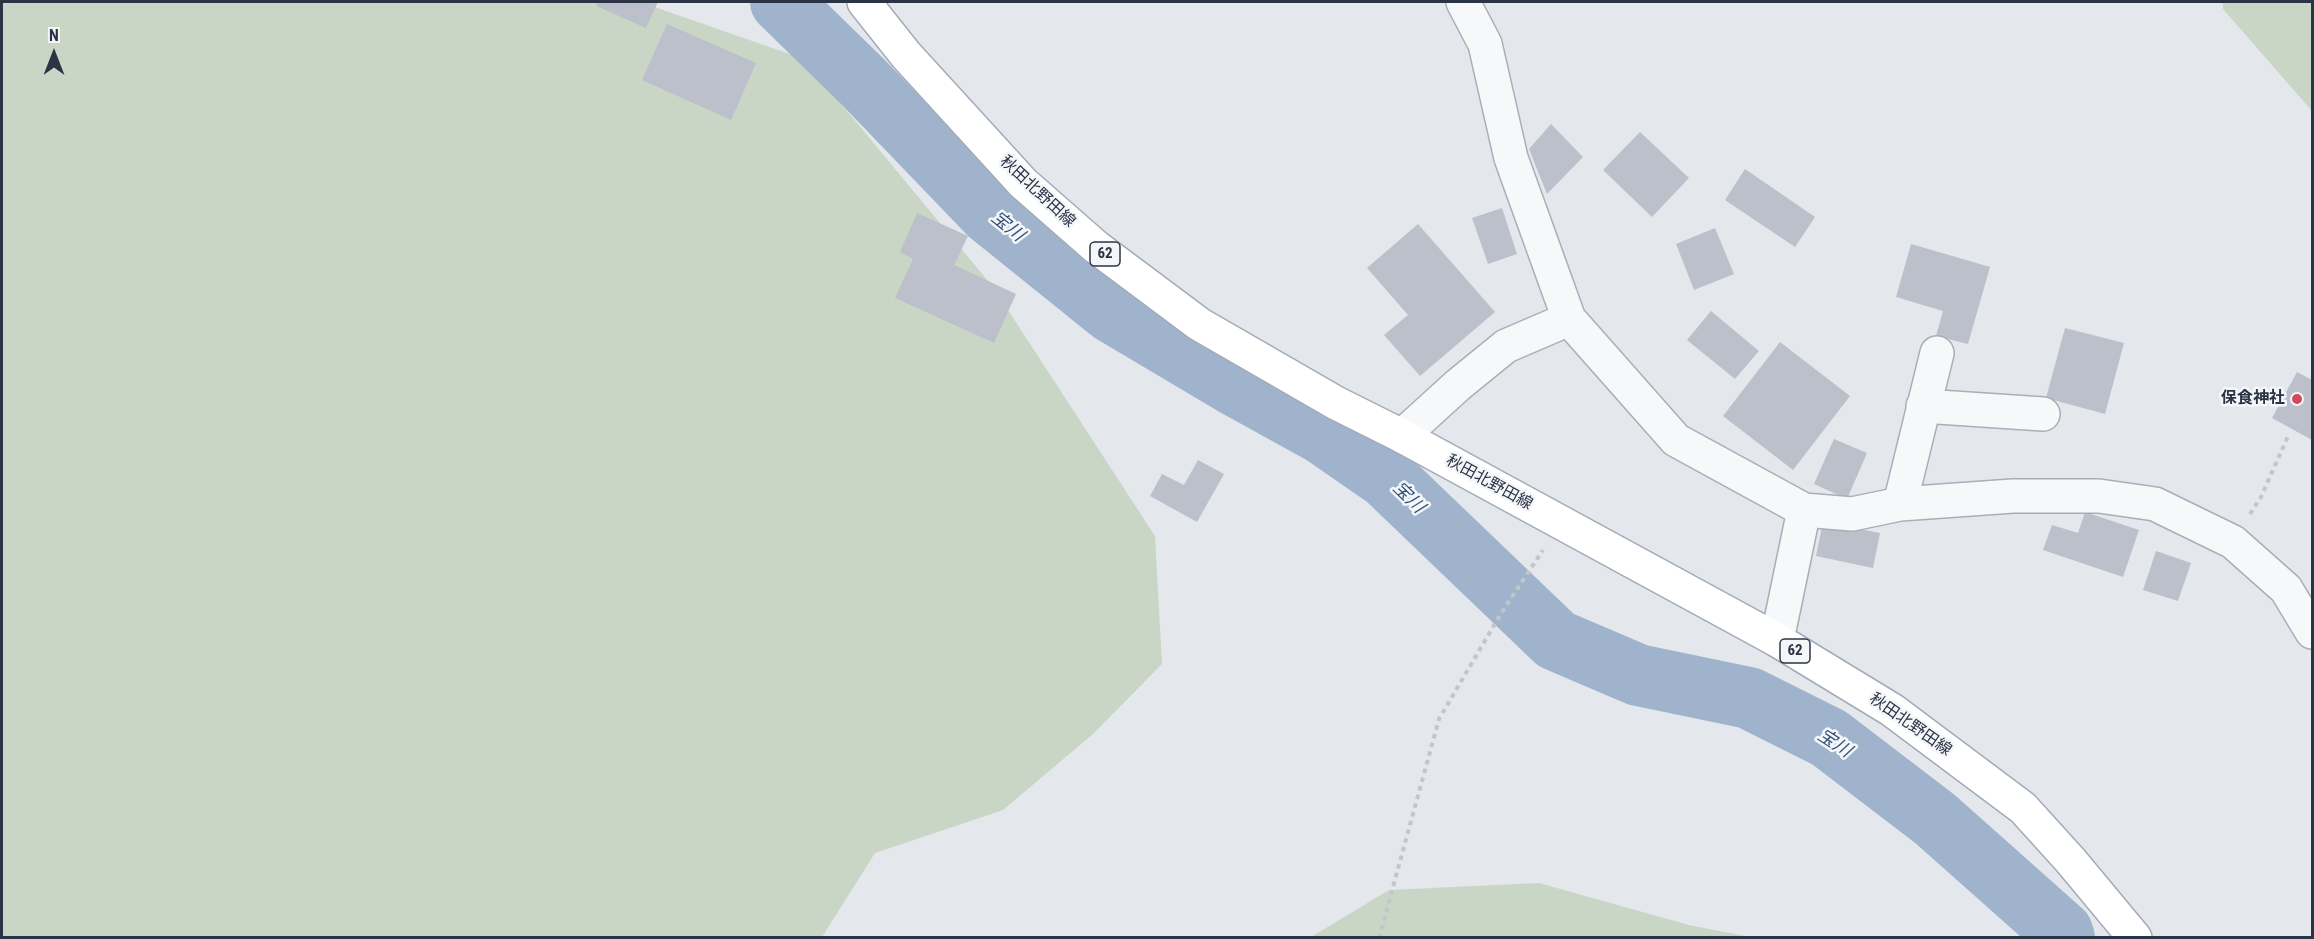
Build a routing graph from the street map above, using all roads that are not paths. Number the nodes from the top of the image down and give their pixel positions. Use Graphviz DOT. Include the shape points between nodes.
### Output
graph roads {
  1 [pos="864,2"];
  2 [pos="1463,2"];
  3 [pos="1569,319"];
  4 [pos="1937,353"];
  5 [pos="1923,406"];
  6 [pos="2043,414"];
  7 [pos="1402,436"];
  8 [pos="1900,504"];
  9 [pos="1804,510"];
  10 [pos="2313,632"];
  11 [pos="1777,640"];
  12 [pos="2135,938"];
  1 -- 7 [label="main road, 秋田北野田線 / 62" via="906,55 1023,183 1096,247 1199,324 1335,404"];
  2 -- 3 [label="street" via="1485,44 1511,158"];
  3 -- 7 [label="street" via="1506,346"];
  3 -- 9 [label="street" via="1676,440"];
  4 -- 5 [label="street"];
  5 -- 6 [label="street"];
  5 -- 8 [label="street"];
  7 -- 11 [label="main road, 秋田北野田線 / 62"];
  8 -- 9 [label="street" via="1852,514"];
  8 -- 10 [label="street" via="2013,496 2099,496 2155,504 2233,542 2286,589"];
  9 -- 11 [label="street"];
  11 -- 12 [label="main road, 秋田北野田線 / 62" via="1892,710 2022,808"];
}
